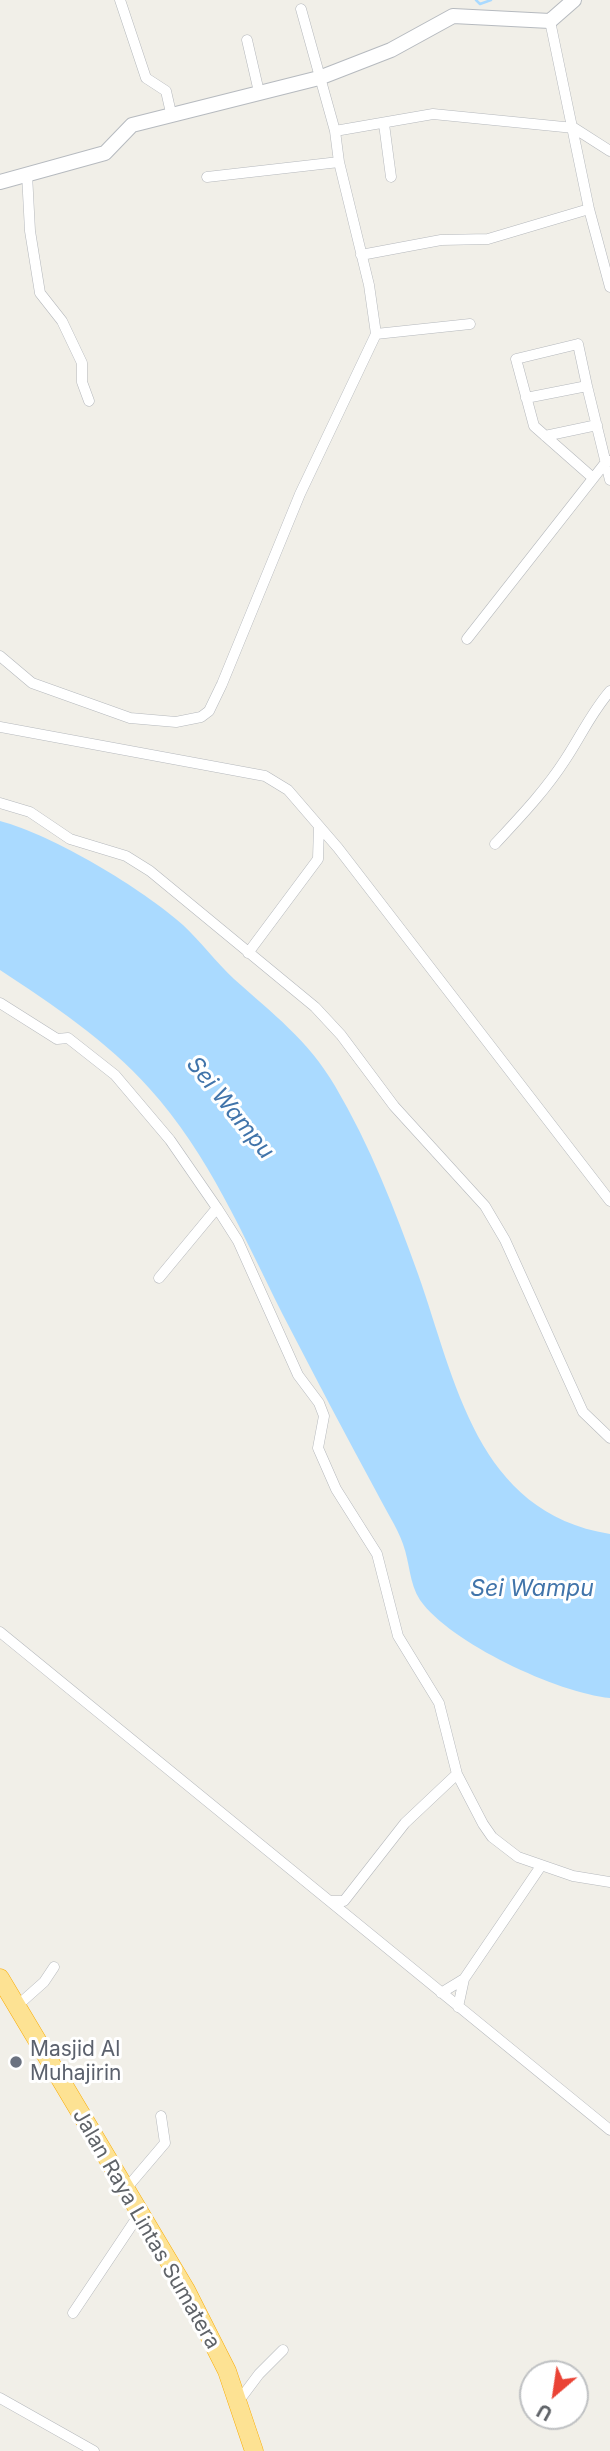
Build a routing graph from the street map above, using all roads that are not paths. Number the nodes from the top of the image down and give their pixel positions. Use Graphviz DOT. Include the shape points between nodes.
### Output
graph roads {
  1 [pos="120,0"];
  2 [pos="574,0"];
  3 [pos="301,9"];
  4 [pos="550,21"];
  5 [pos="247,40"];
  6 [pos="319,78"];
  7 [pos="259,92"];
  8 [pos="171,113"];
  9 [pos="384,124"];
  10 [pos="574,128"];
  11 [pos="335,131"];
  12 [pos="610,151"];
  13 [pos="340,162"];
  14 [pos="27,174"];
  15 [pos="207,177"];
  16 [pos="391,177"];
  17 [pos="0,182"];
  18 [pos="589,209"];
  19 [pos="361,255"];
  20 [pos="610,287"];
  21 [pos="471,324"];
  22 [pos="376,334"];
  23 [pos="587,386"];
  24 [pos="526,398"];
  25 [pos="89,401"];
  26 [pos="597,425"];
  27 [pos="545,436"];
  28 [pos="608,461"];
  29 [pos="593,478"];
  30 [pos="610,480"];
  31 [pos="467,639"];
  32 [pos="0,656"];
  33 [pos="610,691"];
  34 [pos="0,727"];
  35 [pos="0,803"];
  36 [pos="319,825"];
  37 [pos="495,844"];
  38 [pos="248,953"];
  39 [pos="0,1003"];
  40 [pos="610,1201"];
  41 [pos="217,1208"];
  42 [pos="159,1278"];
  43 [pos="610,1438"];
  44 [pos="0,1632"];
  45 [pos="457,1774"];
  46 [pos="541,1866"];
  47 [pos="610,1882"];
  48 [pos="327,1900"];
  49 [pos="54,1967"];
  50 [pos="0,1978"];
  51 [pos="464,1979"];
  52 [pos="440,1993"];
  53 [pos="17,2006"];
  54 [pos="458,2007"];
  55 [pos="161,2116"];
  56 [pos="610,2130"];
  57 [pos="125,2190"];
  58 [pos="140,2213"];
  59 [pos="72,2313"];
  60 [pos="283,2350"];
  61 [pos="0,2398"];
  62 [pos="238,2403"];
  63 [pos="94,2451"];
  64 [pos="254,2451"];
  1 -- 8 [label="street" via="146,78 166,91"];
  2 -- 4 [label="street"];
  3 -- 6 [label="street"];
  4 -- 6 [label="street" via="453,16 391,50"];
  4 -- 10 [label="street"];
  5 -- 7 [label="street"];
  6 -- 7 [label="street"];
  6 -- 11 [label="street"];
  7 -- 8 [label="street"];
  8 -- 14 [label="street" via="128,127 105,153"];
  9 -- 10 [label="street" via="433,114"];
  9 -- 11 [label="street"];
  9 -- 16 [label="street"];
  10 -- 12 [label="street"];
  10 -- 18 [label="street"];
  11 -- 13 [label="street"];
  13 -- 15 [label="street"];
  13 -- 19 [label="street"];
  14 -- 17 [label="street"];
  14 -- 25 [label="street" via="40,293 62,321 82,363"];
  18 -- 19 [label="street" via="488,239 441,240"];
  18 -- 20 [label="street"];
  19 -- 22 [label="street"];
  21 -- 22 [label="street"];
  22 -- 32 [label="street" via="300,494 207,713 176,722 124,717 32,683"];
  23 -- 24 [label="street"];
  23 -- 24 [label="street" via="578,344 516,359"];
  23 -- 26 [label="street"];
  24 -- 27 [label="street" via="534,426"];
  26 -- 27 [label="street"];
  26 -- 28 [label="street"];
  27 -- 29 [label="street"];
  28 -- 29 [label="street"];
  28 -- 30 [label="street"];
  29 -- 31 [label="street"];
  33 -- 37 [label="street" via="581,728 547,786"];
  34 -- 36 [label="street" via="265,776 288,790"];
  35 -- 38 [label="street" via="30,811 70,839 126,856 194,905"];
  36 -- 38 [label="street" via="318,859"];
  36 -- 40 [label="street"];
  38 -- 43 [label="street" via="323,1016 394,1106 485,1206 583,1412"];
  39 -- 41 [label="street" via="57,1039 68,1038 115,1075 170,1140"];
  41 -- 42 [label="street"];
  41 -- 45 [label="street" via="238,1241 298,1375 319,1403 324,1416 318,1448 336,1489 377,1554 398,1636 439,1703"];
  44 -- 48 [label="street"];
  45 -- 46 [label="street" via="492,1838 518,1857"];
  45 -- 48 [label="street" via="405,1823 344,1901"];
  46 -- 47 [label="street"];
  46 -- 51 [label="street"];
  48 -- 52 [label="street"];
  49 -- 53 [label="street"];
  50 -- 53 [label="highway, Jalan Raya Lintas Sumatera"];
  51 -- 52 [label="street"];
  51 -- 54 [label="street"];
  52 -- 54 [label="street"];
  53 -- 57 [label="highway, Jalan Raya Lintas Sumatera"];
  54 -- 56 [label="street"];
  55 -- 57 [label="street" via="164,2143"];
  57 -- 58 [label="highway, Jalan Raya Lintas Sumatera"];
  58 -- 59 [label="street"];
  58 -- 62 [label="highway, Jalan Raya Lintas Sumatera" via="186,2290"];
  60 -- 62 [label="street" via="258,2374"];
  61 -- 63 [label="street"];
  62 -- 64 [label="highway, Jalan Raya Lintas Sumatera"];
}
